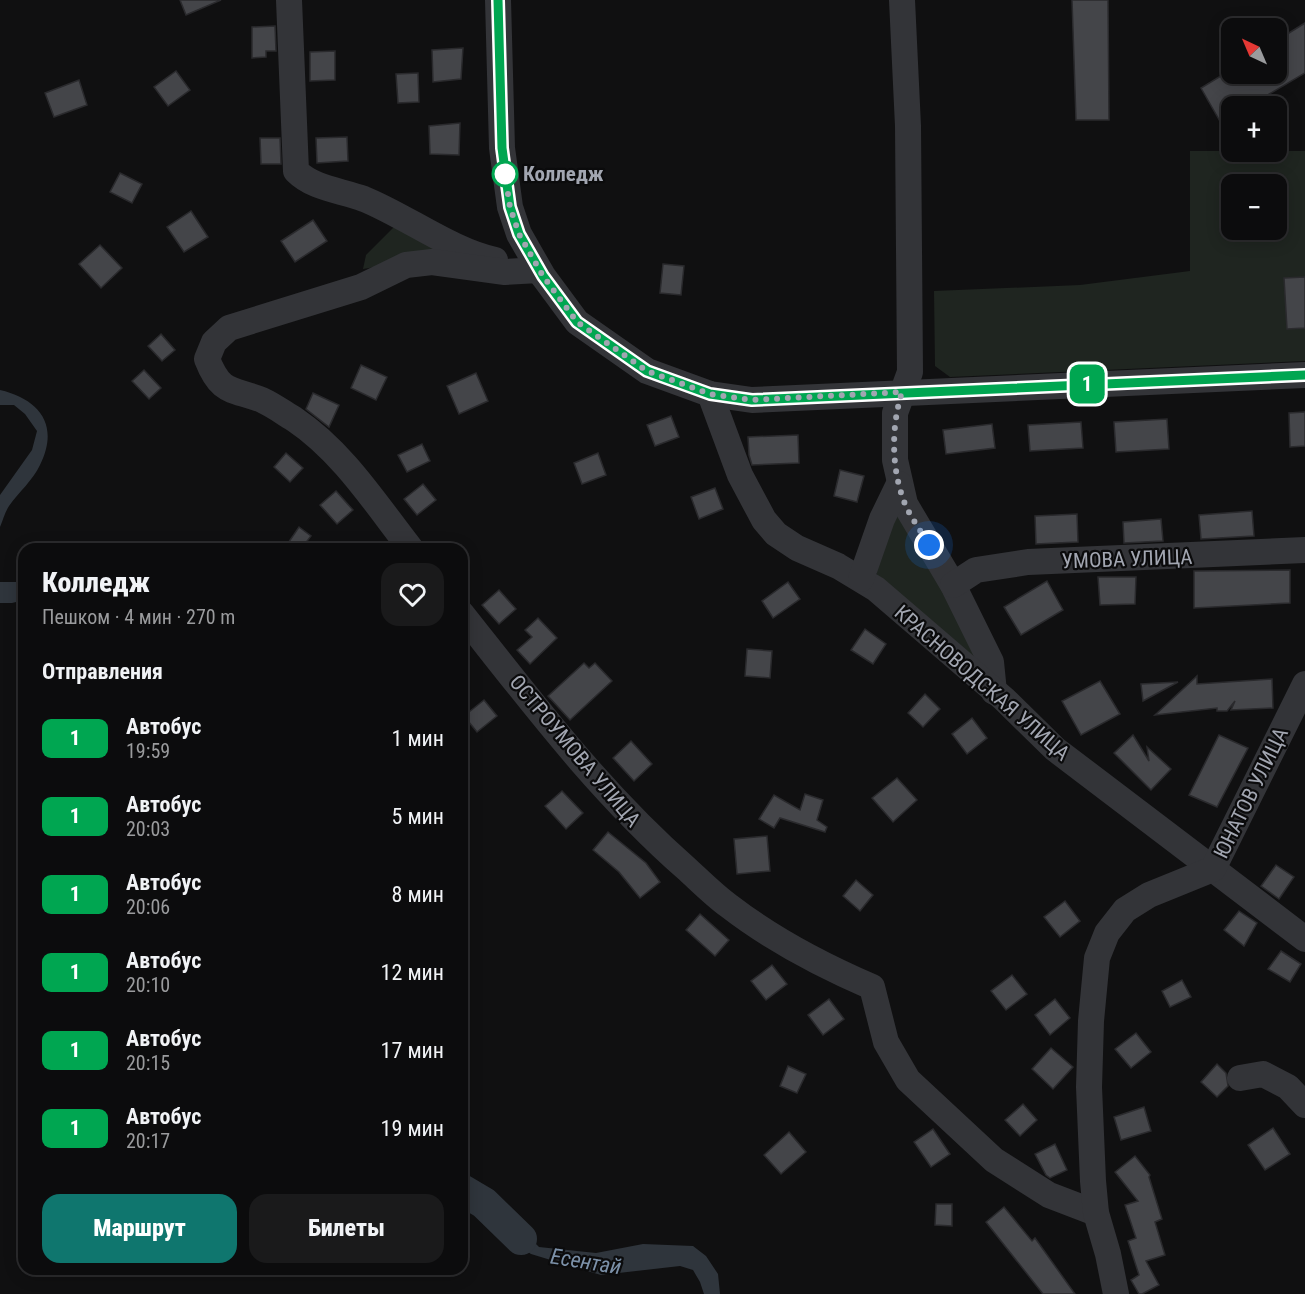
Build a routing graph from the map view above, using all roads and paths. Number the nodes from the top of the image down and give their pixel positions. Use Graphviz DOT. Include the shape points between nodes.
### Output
graph roads {
  1 [pos="290,0"];
  2 [pos="498,0"];
  3 [pos="902,0"];
  4 [pos="539,270"];
  5 [pos="1305,375"];
  6 [pos="902,392"];
  7 [pos="710,394"];
  8 [pos="899,484"];
  9 [pos="406,543"];
  10 [pos="1305,550"];
  11 [pos="861,579"];
  12 [pos="953,585"];
  13 [pos="468,622"];
  14 [pos="994,692"];
  15 [pos="1303,695"];
  16 [pos="1214,869"];
  17 [pos="1305,939"];
  18 [pos="1240,1078"];
  19 [pos="1305,1105"];
  20 [pos="1096,1213"];
  21 [pos="1116,1294"];
  1 -- 4 [label="street" via="296,171 306,181 362,199 488,259"];
  2 -- 4 [label="street" via="502,148 510,207 519,234"];
  3 -- 6 [label="street" via="908,126 910,372"];
  4 -- 7 [label="street" via="577,322 613,349 647,371"];
  4 -- 9 [label="street" via="505,272 432,262 406,265 361,287 229,328 214,342 207,359 213,376 232,392 262,400 295,419 326,444"];
  5 -- 6 [label="street"];
  6 -- 7 [label="street" via="752,400"];
  6 -- 8 [label="street" via="895,413"];
  7 -- 11 [label="street, КРАСНОВОДСКАЯ УЛИЦА" via="740,475 764,520 797,548"];
  8 -- 11 [label="street"];
  8 -- 12 [label="street" via="906,504"];
  10 -- 12 [label="street, УМОВА УЛИЦА" via="1028,562 976,570"];
  11 -- 14 [label="street, КРАСНОВОДСКАЯ УЛИЦА"];
  12 -- 14 [label="street" via="991,662"];
  13 -- 20 [label="street, ОСТРОУМОВА УЛИЦА" via="582,765 644,831 728,905 773,937 872,987 885,1042 908,1080 994,1160 1049,1195"];
  14 -- 16 [label="street, КРАСНОВОДСКАЯ УЛИЦА" via="1055,749"];
  15 -- 16 [label="street, ЮНАТОВ УЛИЦА"];
  16 -- 17 [label="street, КРАСНОВОДСКАЯ УЛИЦА"];
  16 -- 20 [label="street" via="1149,895 1125,910 1107,933 1097,958 1089,1087"];
  18 -- 19 [label="street" via="1263,1074 1288,1087"];
  20 -- 21 [label="street"];
}
